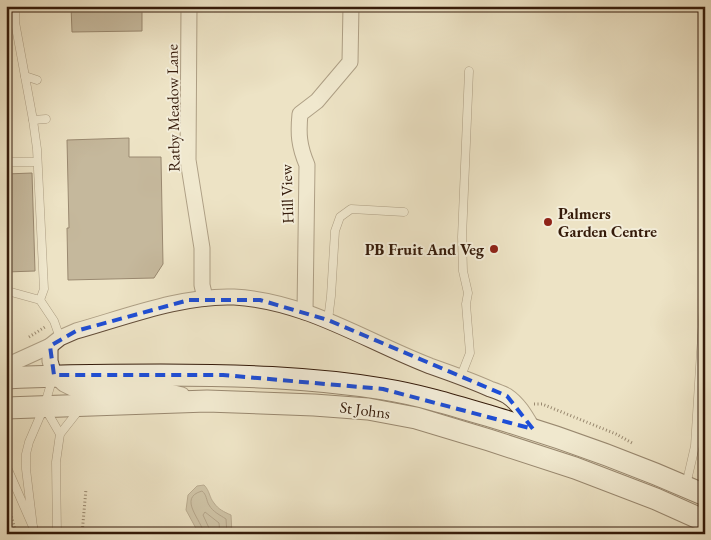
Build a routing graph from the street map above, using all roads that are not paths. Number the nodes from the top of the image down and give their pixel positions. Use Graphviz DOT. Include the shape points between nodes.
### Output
graph roads {
  1 [pos="16,6"];
  2 [pos="189,6"];
  3 [pos="351,6"];
  4 [pos="469,71"];
  5 [pos="24,76"];
  6 [pos="37,80"];
  7 [pos="46,119"];
  8 [pos="33,120"];
  9 [pos="6,162"];
  10 [pos="37,162"];
  11 [pos="404,212"];
  12 [pos="705,288"];
  13 [pos="6,292"];
  14 [pos="205,298"];
  15 [pos="40,300"];
  16 [pos="305,312"];
  17 [pos="328,320"];
  18 [pos="55,342"];
  19 [pos="6,366"];
  20 [pos="54,375"];
  21 [pos="461,376"];
  22 [pos="6,378"];
  23 [pos="6,388"];
  24 [pos="207,401"];
  25 [pos="44,406"];
  26 [pos="82,406"];
  27 [pos="6,408"];
  28 [pos="533,429"];
  29 [pos="60,434"];
  30 [pos="6,464"];
  31 [pos="695,491"];
  32 [pos="705,521"];
  33 [pos="34,530"];
  34 [pos="57,534"];
  1 -- 5 [label="lane" via="15,22"];
  2 -- 14 [label="street, Ratby Meadow Lane" via="188,160 202,248"];
  3 -- 16 [label="street, Hill View" via="350,62 317,101 300,114 298,134 307,165"];
  4 -- 21 [label="lane" via="462,237 470,353"];
  5 -- 6 [label="lane"];
  5 -- 8 [label="lane"];
  7 -- 8 [label="lane"];
  8 -- 10 [label="lane"];
  9 -- 10 [label="lane"];
  10 -- 15 [label="lane" via="44,289"];
  11 -- 17 [label="lane" via="362,208 350,209 340,217 335,230"];
  12 -- 31 [label="lane" via="690,473"];
  13 -- 15 [label="lane"];
  14 -- 16 [label="street" via="260,300"];
  14 -- 18 [label="street" via="76,331"];
  15 -- 18 [label="lane" via="54,321"];
  16 -- 17 [label="street"];
  17 -- 21 [label="street" via="430,366"];
  18 -- 19 [label="street"];
  18 -- 20 [label="street" via="50,361"];
  20 -- 22 [label="main road, St Johns"];
  20 -- 24 [label="street" via="80,392 170,392"];
  20 -- 25 [label="lane"];
  20 -- 28 [label="main road, St Johns" via="223,375 297,379 384,389"];
  21 -- 28 [label="street" via="507,396"];
  23 -- 25 [label="main road"];
  24 -- 26 [label="main road, St Johns"];
  24 -- 32 [label="main road, St Johns" via="350,408 416,418 575,468"];
  25 -- 26 [label="main road, St Johns"];
  25 -- 27 [label="main road, St Johns"];
  25 -- 29 [label="lane"];
  25 -- 33 [label="lane" via="26,454"];
  26 -- 29 [label="lane"];
  28 -- 31 [label="main road, St Johns"];
  29 -- 34 [label="lane" via="56,462"];
  30 -- 33 [label="lane"];
}
